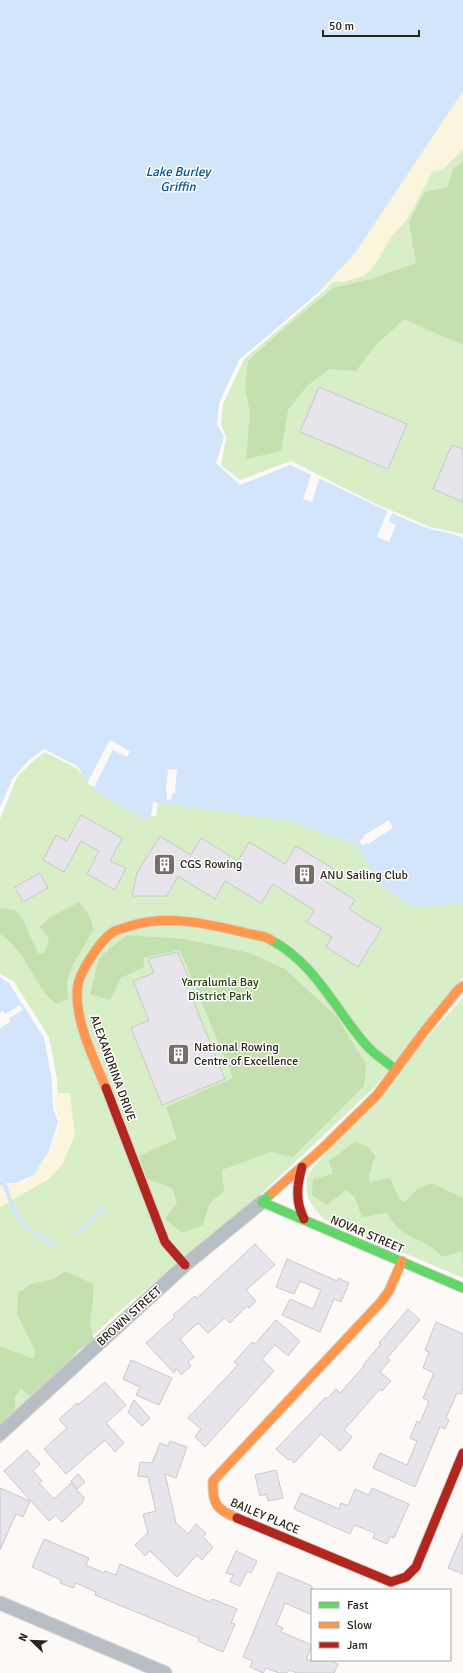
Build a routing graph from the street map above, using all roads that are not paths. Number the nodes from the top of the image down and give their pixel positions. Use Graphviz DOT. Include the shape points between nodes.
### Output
graph roads {
  1 [pos="463,986"];
  2 [pos="396,1070"];
  3 [pos="302,1167"];
  4 [pos="262,1202"];
  5 [pos="304,1220"];
  6 [pos="402,1261"];
  7 [pos="185,1265"];
  8 [pos="463,1288"];
  9 [pos="0,1434"];
  10 [pos="463,1453"];
  11 [pos="0,1603"];
  12 [pos="165,1673"];
  1 -- 2 [label="street"];
  2 -- 3 [label="street" via="377,1095"];
  2 -- 7 [label="street, ALEXANDRINA DRIVE" via="368,1046 316,977 286,948 265,937 193,922 163,920 137,924 108,936 96,948 84,967 77,992 80,1019 166,1242"];
  3 -- 4 [label="street"];
  3 -- 5 [label="street" via="296,1196"];
  4 -- 5 [label="street, NOVAR STREET"];
  4 -- 7 [label="street, BROWN STREET"];
  5 -- 6 [label="street, NOVAR STREET"];
  6 -- 8 [label="street, NOVAR STREET"];
  6 -- 10 [label="street, BAILEY PLACE" via="389,1291 381,1302 213,1481 214,1504 224,1513 391,1582 406,1578 416,1567"];
  7 -- 9 [label="street, BROWN STREET"];
  11 -- 12 [label="street"];
}
